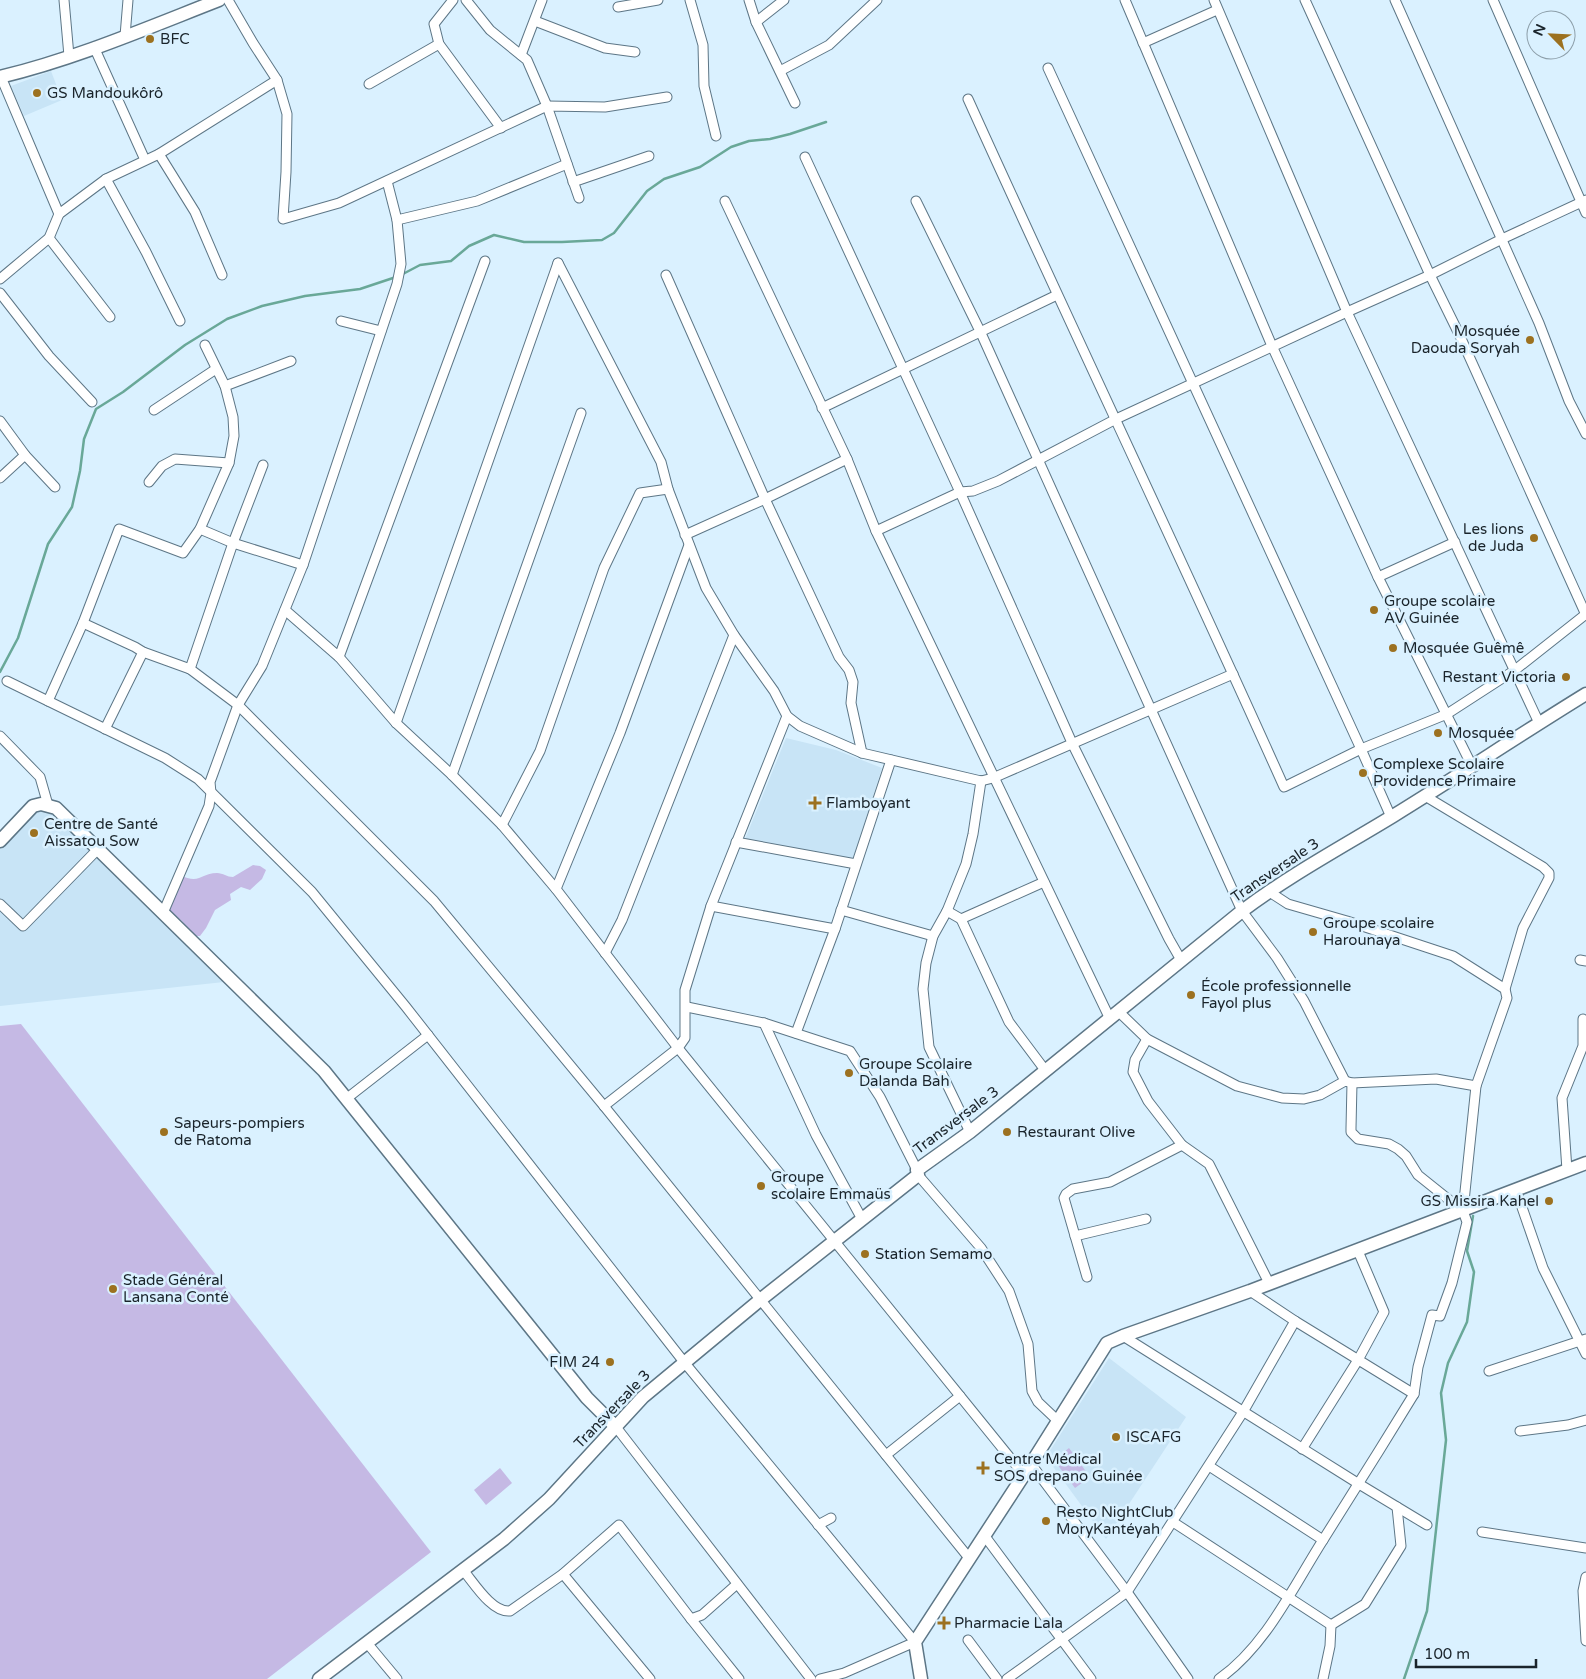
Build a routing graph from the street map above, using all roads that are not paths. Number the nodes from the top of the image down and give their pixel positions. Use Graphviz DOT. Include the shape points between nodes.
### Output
graph roads {
  1 [pos="64,0"];
  2 [pos="128,0"];
  3 [pos="219,0"];
  4 [pos="228,0"];
  5 [pos="453,0"];
  6 [pos="466,0"];
  7 [pos="542,0"];
  8 [pos="658,0"];
  9 [pos="690,0"];
  10 [pos="749,0"];
  11 [pos="784,0"];
  12 [pos="876,0"];
  13 [pos="1125,0"];
  14 [pos="1214,0"];
  15 [pos="1305,0"];
  16 [pos="1395,0"];
  17 [pos="1493,0"];
  18 [pos="618,7"];
  19 [pos="1216,10"];
  20 [pos="535,21"];
  21 [pos="756,22"];
  22 [pos="125,36"];
  23 [pos="1143,43"];
  24 [pos="439,44"];
  25 [pos="94,47"];
  26 [pos="635,52"];
  27 [pos="521,55"];
  28 [pos="70,56"];
  29 [pos="1048,68"];
  30 [pos="780,71"];
  31 [pos="0,77"];
  32 [pos="277,80"];
  33 [pos="369,84"];
  34 [pos="667,97"];
  35 [pos="968,100"];
  36 [pos="795,103"];
  37 [pos="548,106"];
  38 [pos="501,128"];
  39 [pos="716,136"];
  40 [pos="158,154"];
  41 [pos="649,156"];
  42 [pos="805,156"];
  43 [pos="145,160"];
  44 [pos="567,164"];
  45 [pos="106,179"];
  46 [pos="387,181"];
  47 [pos="574,182"];
  48 [pos="579,198"];
  49 [pos="724,201"];
  50 [pos="916,201"];
  51 [pos="1584,201"];
  52 [pos="1586,213"];
  53 [pos="59,214"];
  54 [pos="397,220"];
  55 [pos="49,238"];
  56 [pos="1502,239"];
  57 [pos="484,261"];
  58 [pos="222,275"];
  59 [pos="666,275"];
  60 [pos="1430,275"];
  61 [pos="0,279"];
  62 [pos="0,293"];
  63 [pos="1057,295"];
  64 [pos="1347,312"];
  65 [pos="110,317"];
  66 [pos="180,321"];
  67 [pos="341,321"];
  68 [pos="381,331"];
  69 [pos="980,331"];
  70 [pos="204,345"];
  71 [pos="1272,346"];
  72 [pos="291,361"];
  73 [pos="216,368"];
  74 [pos="903,369"];
  75 [pos="1194,383"];
  76 [pos="225,386"];
  77 [pos="92,402"];
  78 [pos="822,408"];
  79 [pos="154,410"];
  80 [pos="581,412"];
  81 [pos="1116,419"];
  82 [pos="0,421"];
  83 [pos="1586,434"];
  84 [pos="25,455"];
  85 [pos="847,460"];
  86 [pos="1038,460"];
  87 [pos="229,463"];
  88 [pos="263,465"];
  89 [pos="0,478"];
  90 [pos="148,482"];
  91 [pos="55,487"];
  92 [pos="668,489"];
  93 [pos="960,492"];
  94 [pos="765,499"];
  95 [pos="200,529"];
  96 [pos="876,531"];
  97 [pos="685,535"];
  98 [pos="233,542"];
  99 [pos="1455,542"];
  100 [pos="689,545"];
  101 [pos="303,565"];
  102 [pos="1378,577"];
  103 [pos="285,610"];
  104 [pos="1586,615"];
  105 [pos="83,623"];
  106 [pos="734,636"];
  107 [pos="143,652"];
  108 [pos="339,657"];
  109 [pos="190,669"];
  110 [pos="1515,670"];
  111 [pos="1233,674"];
  112 [pos="7,681"];
  113 [pos="1586,694"];
  114 [pos="48,701"];
  115 [pos="238,705"];
  116 [pos="1152,709"];
  117 [pos="1447,714"];
  118 [pos="786,716"];
  119 [pos="396,723"];
  120 [pos="1539,723"];
  121 [pos="105,729"];
  122 [pos="0,736"];
  123 [pos="1072,745"];
  124 [pos="1362,749"];
  125 [pos="862,753"];
  126 [pos="891,760"];
  127 [pos="1472,766"];
  128 [pos="452,775"];
  129 [pos="993,778"];
  130 [pos="981,781"];
  131 [pos="211,793"];
  132 [pos="1425,796"];
  133 [pos="48,804"];
  134 [pos="1390,817"];
  135 [pos="502,825"];
  136 [pos="0,841"];
  137 [pos="736,842"];
  138 [pos="98,849"];
  139 [pos="856,864"];
  140 [pos="1044,882"];
  141 [pos="556,889"];
  142 [pos="1268,891"];
  143 [pos="0,904"];
  144 [pos="711,906"];
  145 [pos="841,910"];
  146 [pos="947,911"];
  147 [pos="1242,911"];
  148 [pos="163,914"];
  149 [pos="961,919"];
  150 [pos="835,929"];
  151 [pos="933,936"];
  152 [pos="605,953"];
  153 [pos="1181,960"];
  154 [pos="1505,989"];
  155 [pos="686,1006"];
  156 [pos="1114,1014"];
  157 [pos="1583,1019"];
  158 [pos="764,1022"];
  159 [pos="796,1033"];
  160 [pos="428,1035"];
  161 [pos="1147,1039"];
  162 [pos="678,1048"];
  163 [pos="1045,1070"];
  164 [pos="1349,1082"];
  165 [pos="1476,1086"];
  166 [pos="346,1099"];
  167 [pos="604,1106"];
  168 [pos="970,1132"];
  169 [pos="1182,1145"];
  170 [pos="1586,1163"];
  171 [pos="1567,1170"];
  172 [pos="917,1172"];
  173 [pos="1516,1190"];
  174 [pos="1462,1211"];
  175 [pos="862,1219"];
  176 [pos="1146,1219"];
  177 [pos="1075,1236"];
  178 [pos="833,1241"];
  179 [pos="1358,1250"];
  180 [pos="1087,1278"];
  181 [pos="1269,1283"];
  182 [pos="1250,1291"];
  183 [pos="760,1300"];
  184 [pos="1295,1321"];
  185 [pos="1123,1336"];
  186 [pos="1582,1341"];
  187 [pos="1586,1354"];
  188 [pos="1358,1360"];
  189 [pos="684,1362"];
  190 [pos="1489,1371"];
  191 [pos="1414,1394"];
  192 [pos="960,1396"];
  193 [pos="1243,1412"];
  194 [pos="1057,1420"];
  195 [pos="1586,1420"];
  196 [pos="616,1427"];
  197 [pos="1520,1431"];
  198 [pos="1302,1449"];
  199 [pos="886,1454"];
  200 [pos="1031,1464"];
  201 [pos="1209,1466"];
  202 [pos="1024,1475"];
  203 [pos="1359,1484"];
  204 [pos="1397,1507"];
  205 [pos="831,1518"];
  206 [pos="1173,1522"];
  207 [pos="818,1525"];
  208 [pos="1427,1525"];
  209 [pos="1482,1532"];
  210 [pos="984,1535"];
  211 [pos="1323,1540"];
  212 [pos="1586,1548"];
  213 [pos="968,1558"];
  214 [pos="463,1570"];
  215 [pos="563,1574"];
  216 [pos="1586,1577"];
  217 [pos="737,1584"];
  218 [pos="1127,1592"];
  219 [pos="1288,1597"];
  220 [pos="690,1620"];
  221 [pos="1331,1625"];
  222 [pos="968,1640"];
  223 [pos="1063,1640"];
  224 [pos="1586,1641"];
  225 [pos="915,1642"];
  226 [pos="367,1643"];
  227 [pos="844,1676"];
  228 [pos="319,1679"];
  229 [pos="397,1679"];
  230 [pos="650,1679"];
  231 [pos="738,1679"];
  232 [pos="811,1679"];
  233 [pos="820,1679"];
  234 [pos="921,1679"];
  235 [pos="997,1679"];
  236 [pos="1007,1679"];
  237 [pos="1091,1679"];
  238 [pos="1188,1679"];
  239 [pos="1219,1679"];
  240 [pos="1323,1679"];
  1 -- 28 [label="street"];
  2 -- 22 [label="street"];
  3 -- 22 [label="street"];
  4 -- 32 [label="street"];
  5 -- 24 [label="street" via="434,24"];
  6 -- 27 [label="street" via="490,30"];
  7 -- 20 [label="street"];
  8 -- 18 [label="street"];
  9 -- 39 [label="street" via="703,45 704,86"];
  10 -- 21 [label="street"];
  11 -- 21 [label="street"];
  12 -- 30 [label="street" via="828,45"];
  13 -- 23 [label="street"];
  14 -- 19 [label="street"];
  15 -- 60 [label="street"];
  16 -- 56 [label="street"];
  17 -- 51 [label="street"];
  19 -- 23 [label="street"];
  19 -- 64 [label="street"];
  20 -- 26 [label="street" via="605,48"];
  20 -- 27 [label="street"];
  21 -- 30 [label="street"];
  22 -- 25 [label="street"];
  23 -- 71 [label="street"];
  24 -- 33 [label="street"];
  24 -- 38 [label="street"];
  25 -- 28 [label="street"];
  25 -- 43 [label="street"];
  27 -- 37 [label="street" via="527,60"];
  28 -- 31 [label="street"];
  29 -- 75 [label="street"];
  30 -- 36 [label="street"];
  31 -- 53 [label="street"];
  32 -- 40 [label="street"];
  32 -- 46 [label="street" via="287,114 283,219 339,203"];
  34 -- 37 [label="street" via="605,107"];
  35 -- 63 [label="street"];
  37 -- 38 [label="street"];
  37 -- 44 [label="street"];
  38 -- 46 [label="street"];
  40 -- 43 [label="street"];
  40 -- 58 [label="street" via="195,212"];
  41 -- 47 [label="street"];
  42 -- 74 [label="street"];
  43 -- 45 [label="street"];
  44 -- 47 [label="street"];
  44 -- 54 [label="street" via="477,201"];
  45 -- 53 [label="street"];
  45 -- 66 [label="street"];
  46 -- 54 [label="street"];
  47 -- 48 [label="street"];
  49 -- 78 [label="street"];
  50 -- 69 [label="street"];
  51 -- 52 [label="street"];
  51 -- 56 [label="street"];
  53 -- 55 [label="street"];
  54 -- 68 [label="street" via="399,273"];
  55 -- 61 [label="street"];
  55 -- 65 [label="street"];
  56 -- 60 [label="street"];
  56 -- 83 [label="street" via="1540,323 1569,401"];
  57 -- 108 [label="street"];
  59 -- 94 [label="street"];
  60 -- 64 [label="street"];
  60 -- 104 [label="street"];
  62 -- 77 [label="street" via="49,356"];
  63 -- 69 [label="street"];
  63 -- 81 [label="street"];
  64 -- 71 [label="street"];
  64 -- 99 [label="street"];
  67 -- 68 [label="street"];
  68 -- 101 [label="street"];
  69 -- 74 [label="street"];
  69 -- 86 [label="street"];
  70 -- 73 [label="street"];
  71 -- 75 [label="street"];
  71 -- 102 [label="street"];
  72 -- 76 [label="street"];
  73 -- 76 [label="street"];
  73 -- 79 [label="street"];
  74 -- 78 [label="street"];
  74 -- 93 [label="street"];
  75 -- 81 [label="street"];
  75 -- 124 [label="street"];
  76 -- 87 [label="street" via="233,416 234,436"];
  78 -- 85 [label="street"];
  80 -- 128 [label="street"];
  81 -- 86 [label="street"];
  81 -- 111 [label="street"];
  82 -- 84 [label="street"];
  84 -- 89 [label="street"];
  84 -- 91 [label="street"];
  85 -- 94 [label="street"];
  85 -- 96 [label="street"];
  86 -- 93 [label="street" via="990,484"];
  86 -- 116 [label="street"];
  87 -- 90 [label="street" via="175,459 162,466"];
  87 -- 95 [label="street"];
  88 -- 98 [label="street"];
  92 -- 97 [label="street"];
  92 -- 119 [label="street" via="661,462 558,263"];
  92 -- 135 [label="street" via="640,492 604,568 540,752"];
  93 -- 96 [label="street"];
  93 -- 123 [label="street"];
  94 -- 97 [label="street"];
  94 -- 125 [label="street" via="839,657 849,670 853,682 851,703"];
  95 -- 98 [label="street"];
  95 -- 105 [label="street" via="183,553 119,529"];
  96 -- 129 [label="street"];
  97 -- 100 [label="street"];
  98 -- 101 [label="street"];
  98 -- 109 [label="street"];
  99 -- 102 [label="street"];
  99 -- 110 [label="street"];
  100 -- 106 [label="street" via="706,588"];
  100 -- 141 [label="street" via="620,733"];
  101 -- 103 [label="street"];
  102 -- 117 [label="street"];
  103 -- 108 [label="street"];
  103 -- 115 [label="street" via="262,666"];
  104 -- 110 [label="street"];
  105 -- 107 [label="street"];
  105 -- 114 [label="street"];
  106 -- 118 [label="street" via="774,691"];
  106 -- 152 [label="street" via="622,920"];
  107 -- 109 [label="street"];
  107 -- 121 [label="street"];
  108 -- 119 [label="street"];
  109 -- 115 [label="street"];
  110 -- 117 [label="street"];
  110 -- 120 [label="street"];
  111 -- 116 [label="street"];
  111 -- 124 [label="street" via="1284,787"];
  112 -- 114 [label="street"];
  113 -- 120 [label="street, Transversale 3"];
  114 -- 121 [label="street"];
  115 -- 131 [label="street" via="210,782"];
  115 -- 167 [label="street" via="434,901"];
  116 -- 123 [label="street"];
  116 -- 147 [label="street"];
  117 -- 124 [label="street"];
  117 -- 127 [label="street"];
  118 -- 125 [label="street" via="800,726"];
  118 -- 137 [label="street"];
  119 -- 128 [label="street"];
  120 -- 127 [label="street, Transversale 3"];
  121 -- 131 [label="street" via="165,758 198,779"];
  122 -- 133 [label="street" via="40,777"];
  123 -- 129 [label="street"];
  123 -- 153 [label="street"];
  124 -- 134 [label="street"];
  125 -- 126 [label="street"];
  126 -- 130 [label="street"];
  126 -- 139 [label="street"];
  127 -- 132 [label="street, Transversale 3"];
  128 -- 135 [label="street"];
  129 -- 130 [label="street"];
  129 -- 140 [label="street"];
  130 -- 146 [label="street" via="974,834"];
  131 -- 148 [label="street" via="209,806"];
  131 -- 160 [label="street" via="312,892"];
  132 -- 134 [label="street, Transversale 3"];
  132 -- 154 [label="street" via="1549,873 1523,928"];
  133 -- 136 [label="street" via="34,806"];
  133 -- 138 [label="street"];
  134 -- 142 [label="street, Transversale 3"];
  135 -- 141 [label="street"];
  137 -- 139 [label="street"];
  137 -- 144 [label="street"];
  138 -- 143 [label="street" via="23,926"];
  138 -- 148 [label="street"];
  139 -- 145 [label="street"];
  140 -- 149 [label="street"];
  140 -- 156 [label="street"];
  141 -- 152 [label="street"];
  142 -- 147 [label="street, Transversale 3"];
  142 -- 154 [label="street" via="1288,904 1453,956"];
  144 -- 150 [label="street"];
  144 -- 155 [label="street" via="686,990"];
  145 -- 150 [label="street"];
  145 -- 151 [label="street"];
  146 -- 149 [label="street"];
  146 -- 151 [label="street"];
  147 -- 153 [label="street, Transversale 3"];
  147 -- 164 [label="street" via="1304,1001"];
  148 -- 166 [label="street" via="324,1071"];
  149 -- 163 [label="street" via="1009,1022"];
  150 -- 159 [label="street"];
  151 -- 168 [label="street" via="923,989 929,1047"];
  152 -- 162 [label="street"];
  153 -- 156 [label="street, Transversale 3"];
  154 -- 165 [label="street" via="1507,998"];
  155 -- 158 [label="street"];
  155 -- 162 [label="street" via="685,1038"];
  156 -- 161 [label="street"];
  156 -- 163 [label="street, Transversale 3"];
  157 -- 171 [label="street" via="1583,1046 1562,1098"];
  158 -- 159 [label="street"];
  158 -- 175 [label="street" via="816,1135"];
  159 -- 172 [label="street" via="850,1050 880,1097"];
  160 -- 166 [label="street"];
  160 -- 189 [label="street"];
  161 -- 164 [label="street" via="1237,1086 1282,1098 1304,1099"];
  161 -- 169 [label="street" via="1135,1060 1133,1072 1148,1101"];
  162 -- 167 [label="street"];
  162 -- 178 [label="street"];
  163 -- 168 [label="street, Transversale 3"];
  164 -- 165 [label="street" via="1436,1079"];
  164 -- 174 [label="street" via="1354,1136 1389,1144 1398,1150 1418,1175"];
  165 -- 174 [label="street"];
  166 -- 196 [label="street" via="587,1398"];
  167 -- 183 [label="street"];
  168 -- 172 [label="street, Transversale 3"];
  169 -- 177 [label="street" via="1110,1182 1069,1191 1064,1198"];
  169 -- 181 [label="street" via="1209,1164"];
  170 -- 171 [label="street"];
  171 -- 173 [label="street"];
  172 -- 175 [label="street, Transversale 3"];
  172 -- 194 [label="street" via="981,1248 1009,1290 1028,1344 1032,1391 1038,1402"];
  173 -- 174 [label="street"];
  173 -- 186 [label="street" via="1543,1268"];
  174 -- 179 [label="street"];
  174 -- 191 [label="street" via="1467,1222 1452,1283 1440,1316 1432,1315"];
  175 -- 178 [label="street, Transversale 3"];
  176 -- 177 [label="street"];
  177 -- 180 [label="street"];
  178 -- 183 [label="street, Transversale 3"];
  178 -- 192 [label="street"];
  179 -- 181 [label="street"];
  179 -- 188 [label="street" via="1384,1312"];
  181 -- 182 [label="street"];
  182 -- 184 [label="street"];
  182 -- 185 [label="street"];
  183 -- 189 [label="street, Transversale 3"];
  183 -- 199 [label="street"];
  184 -- 188 [label="street"];
  184 -- 193 [label="street"];
  185 -- 193 [label="street"];
  185 -- 194 [label="street" via="1106,1343"];
  186 -- 187 [label="street"];
  186 -- 190 [label="street"];
  188 -- 191 [label="street"];
  188 -- 198 [label="street"];
  189 -- 196 [label="street, Transversale 3" via="643,1397"];
  189 -- 207 [label="street"];
  191 -- 203 [label="street"];
  192 -- 199 [label="street"];
  192 -- 202 [label="street"];
  193 -- 198 [label="street"];
  193 -- 201 [label="street"];
  194 -- 200 [label="street"];
  195 -- 197 [label="street"];
  196 -- 214 [label="street, Transversale 3" via="548,1499"];
  196 -- 217 [label="street"];
  198 -- 203 [label="street"];
  199 -- 213 [label="street"];
  200 -- 202 [label="street"];
  200 -- 218 [label="street"];
  201 -- 206 [label="street"];
  201 -- 211 [label="street"];
  202 -- 210 [label="street"];
  203 -- 204 [label="street"];
  203 -- 211 [label="street"];
  204 -- 208 [label="street"];
  204 -- 221 [label="street" via="1401,1546 1365,1604"];
  205 -- 207 [label="street"];
  206 -- 218 [label="street"];
  206 -- 219 [label="street"];
  207 -- 225 [label="street"];
  209 -- 212 [label="street"];
  210 -- 213 [label="street"];
  210 -- 223 [label="street"];
  211 -- 219 [label="street"];
  213 -- 225 [label="street"];
  214 -- 215 [label="street" via="494,1607 504,1612"];
  214 -- 226 [label="street, Transversale 3"];
  215 -- 220 [label="street" via="619,1525"];
  215 -- 230 [label="street"];
  216 -- 224 [label="street" via="1583,1591"];
  217 -- 220 [label="street" via="702,1615"];
  217 -- 232 [label="street"];
  218 -- 223 [label="street"];
  218 -- 238 [label="street"];
  219 -- 221 [label="street"];
  219 -- 239 [label="street" via="1248,1655"];
  220 -- 231 [label="street"];
  221 -- 240 [label="street"];
  222 -- 235 [label="street"];
  223 -- 236 [label="street"];
  223 -- 237 [label="street"];
  225 -- 227 [label="street"];
  225 -- 234 [label="street"];
  226 -- 228 [label="street, Transversale 3"];
  226 -- 229 [label="street"];
  227 -- 233 [label="street"];
}
